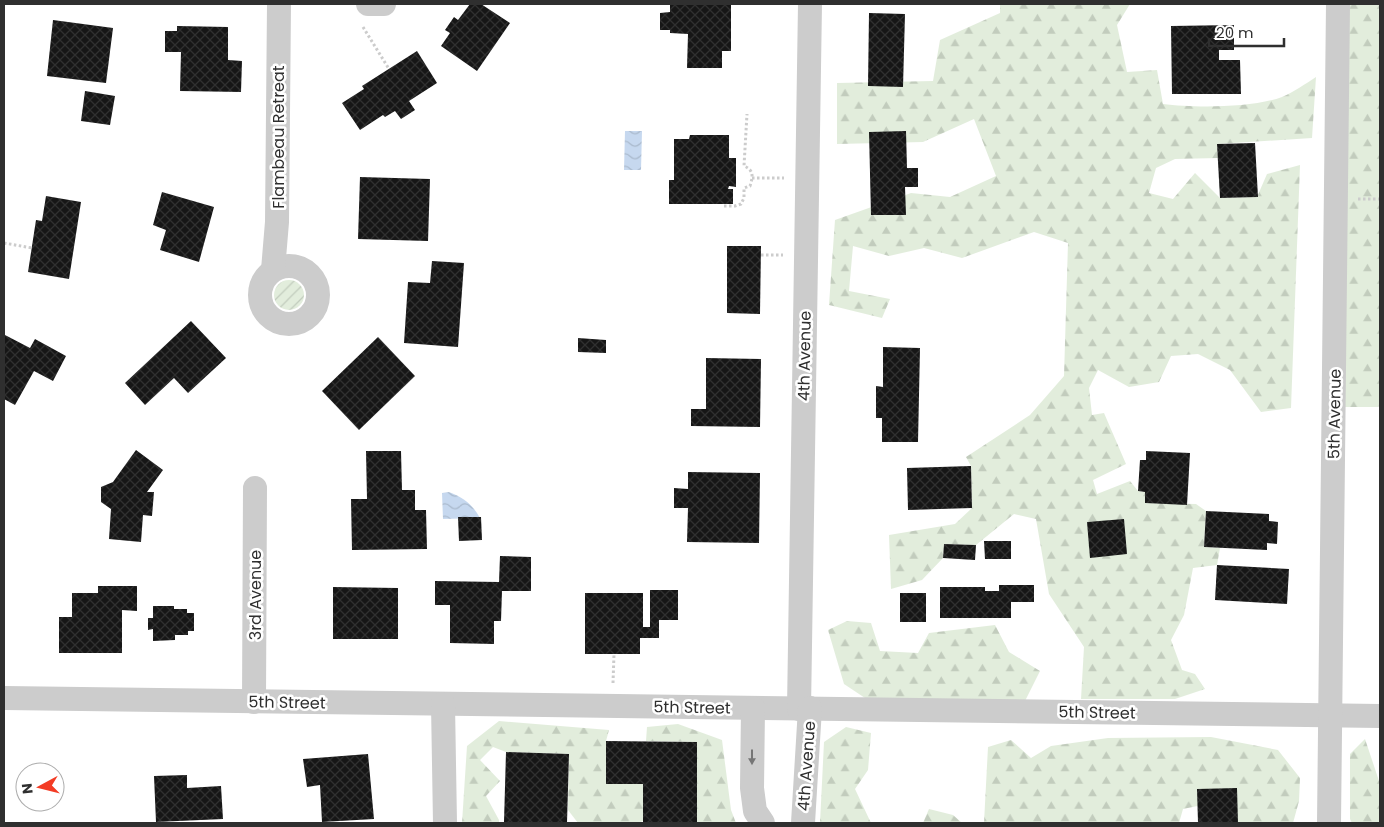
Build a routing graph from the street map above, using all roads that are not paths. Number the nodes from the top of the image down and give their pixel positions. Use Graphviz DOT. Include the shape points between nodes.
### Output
graph roads {
  1 [pos="279,4"];
  2 [pos="384,4"];
  3 [pos="810,4"];
  4 [pos="1338,4"];
  5 [pos="364,14"];
  6 [pos="273,270"];
  7 [pos="255,488"];
  8 [pos="4,698"];
  9 [pos="254,702"];
  10 [pos="443,704"];
  11 [pos="753,708"];
  12 [pos="805,708"];
  13 [pos="1330,716"];
  14 [pos="1380,716"];
  15 [pos="445,823"];
  16 [pos="763,823"];
  17 [pos="803,823"];
  18 [pos="1329,823"];
  1 -- 6 [label="street, Flambeau Retreat" via="277,222"];
  2 -- 5 [label="street"];
  3 -- 12 [label="street, 4th Avenue"];
  4 -- 13 [label="street, 5th Avenue"];
  7 -- 9 [label="street, 3rd Avenue"];
  8 -- 9 [label="street, 5th Street"];
  9 -- 10 [label="street, 5th Street"];
  10 -- 11 [label="street, 5th Street"];
  10 -- 15 [label="street"];
  11 -- 12 [label="street, 5th Street"];
  11 -- 16 [label="street, one-way" via="752,788 755,811"];
  12 -- 13 [label="street, 5th Street"];
  12 -- 17 [label="street, 4th Avenue"];
  13 -- 14 [label="street, 5th Street"];
  13 -- 18 [label="street, 5th Avenue"];
}
